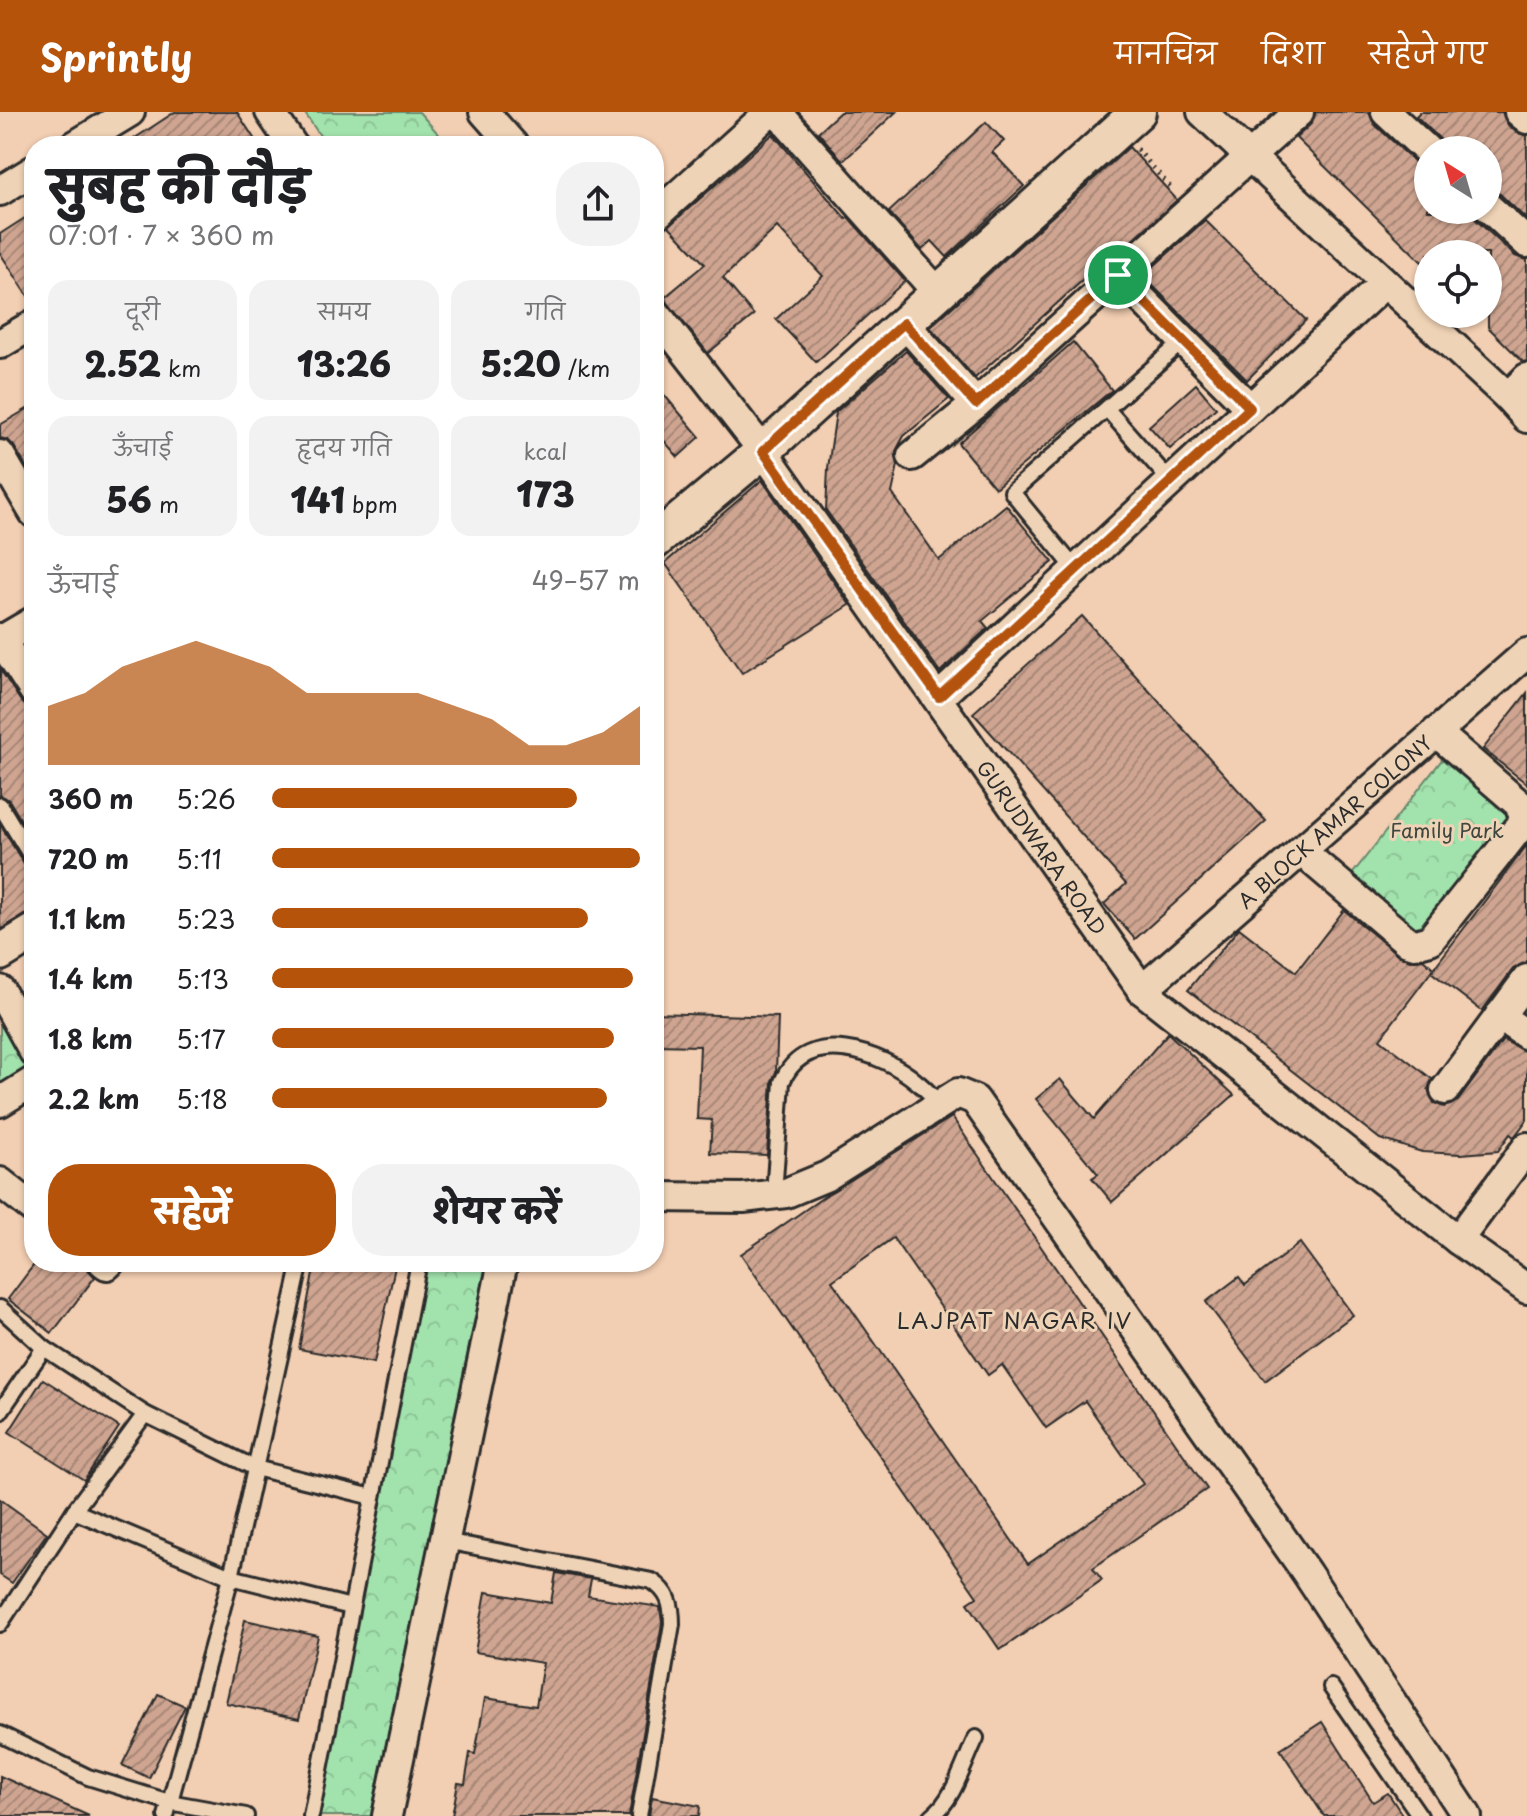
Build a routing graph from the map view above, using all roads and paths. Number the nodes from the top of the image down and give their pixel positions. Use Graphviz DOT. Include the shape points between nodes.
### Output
graph roads {
  1 [pos="130,112"];
  2 [pos="270,112"];
  3 [pos="484,112"];
  4 [pos="770,112"];
  5 [pos="777,112"];
  6 [pos="1202,112"];
  7 [pos="1299,112"];
  8 [pos="1386,112"];
  9 [pos="1519,112"];
  10 [pos="1527,119"];
  11 [pos="1128,121"];
  12 [pos="90,136"];
  13 [pos="286,136"];
  14 [pos="505,136"];
  15 [pos="1414,138"];
  16 [pos="1249,158"];
  17 [pos="24,176"];
  18 [pos="1170,187"];
  19 [pos="0,191"];
  20 [pos="664,208"];
  21 [pos="1502,220"];
  22 [pos="1527,243"];
  23 [pos="1118,275"];
  24 [pos="1385,283"];
  25 [pos="938,293"];
  26 [pos="904,323"];
  27 [pos="664,324"];
  28 [pos="24,330"];
  29 [pos="1182,342"];
  30 [pos="0,344"];
  31 [pos="1521,398"];
  32 [pos="976,404"];
  33 [pos="1250,408"];
  34 [pos="1107,409"];
  35 [pos="763,451"];
  36 [pos="0,455"];
  37 [pos="912,456"];
  38 [pos="1171,482"];
  39 [pos="24,496"];
  40 [pos="664,534"];
  41 [pos="1076,570"];
  42 [pos="24,627"];
  43 [pos="0,640"];
  44 [pos="1527,653"];
  45 [pos="24,676"];
  46 [pos="939,697"];
  47 [pos="1436,732"];
  48 [pos="0,805"];
  49 [pos="24,845"];
  50 [pos="1301,851"];
  51 [pos="24,938"];
  52 [pos="0,953"];
  53 [pos="1527,979"];
  54 [pos="0,990"];
  55 [pos="1142,990"];
  56 [pos="1499,1016"];
  57 [pos="24,1034"];
  58 [pos="1527,1035"];
  59 [pos="24,1087"];
  60 [pos="1445,1090"];
  61 [pos="0,1102"];
  62 [pos="940,1104"];
  63 [pos="1527,1147"];
  64 [pos="0,1182"];
  65 [pos="774,1194"];
  66 [pos="664,1197"];
  67 [pos="24,1201"];
  68 [pos="1458,1240"];
  69 [pos="299,1272"];
  70 [pos="417,1272"];
  71 [pos="501,1272"];
  72 [pos="1527,1289"];
  73 [pos="0,1308"];
  74 [pos="44,1348"];
  75 [pos="0,1412"];
  76 [pos="145,1414"];
  77 [pos="255,1468"];
  78 [pos="373,1497"];
  79 [pos="74,1511"];
  80 [pos="445,1541"];
  81 [pos="231,1577"];
  82 [pos="351,1607"];
  83 [pos="0,1624"];
  84 [pos="1331,1687"];
  85 [pos="0,1734"];
  86 [pos="976,1738"];
  87 [pos="168,1809"];
  88 [pos="246,1816"];
  89 [pos="311,1816"];
  90 [pos="387,1816"];
  91 [pos="639,1816"];
  92 [pos="932,1816"];
  93 [pos="1420,1816"];
  94 [pos="1467,1816"];
  1 -- 12 [label="street"];
  2 -- 13 [label="street"];
  3 -- 14 [label="street"];
  4 -- 20 [label="street"];
  5 -- 25 [label="street"];
  6 -- 16 [label="street"];
  7 -- 16 [label="street"];
  8 -- 15 [label="street"];
  9 -- 10 [label="street"];
  11 -- 18 [label="path" via="1141,151"];
  11 -- 25 [label="street"];
  16 -- 23 [label="street"];
  16 -- 24 [label="street"];
  17 -- 19 [label="street"];
  21 -- 22 [label="street"];
  23 -- 29 [label="street"];
  23 -- 32 [label="street"];
  24 -- 31 [label="street"];
  24 -- 33 [label="street"];
  25 -- 26 [label="street"];
  26 -- 32 [label="street"];
  26 -- 35 [label="street"];
  27 -- 35 [label="street, GURUDWARA ROAD"];
  28 -- 30 [label="street"];
  29 -- 33 [label="street"];
  29 -- 34 [label="lane"];
  32 -- 37 [label="street"];
  33 -- 38 [label="street"];
  34 -- 38 [label="lane"];
  34 -- 41 [label="lane" via="1012,492"];
  35 -- 40 [label="street"];
  35 -- 46 [label="street, GURUDWARA ROAD"];
  36 -- 39 [label="street"];
  38 -- 41 [label="street"];
  41 -- 46 [label="street"];
  42 -- 43 [label="street"];
  43 -- 45 [label="street"];
  44 -- 47 [label="street, A BLOCK AMAR COLONY"];
  46 -- 55 [label="street, GURUDWARA ROAD"];
  47 -- 50 [label="street, A BLOCK AMAR COLONY"];
  47 -- 50 [label="street" via="1519,804 1524,817 1430,940 1408,942"];
  48 -- 49 [label="lane"];
  50 -- 55 [label="street, A BLOCK AMAR COLONY"];
  51 -- 52 [label="street"];
  53 -- 56 [label="street"];
  54 -- 57 [label="street"];
  55 -- 68 [label="street, GURUDWARA ROAD"];
  56 -- 58 [label="street"];
  56 -- 60 [label="street"];
  59 -- 61 [label="street"];
  62 -- 65 [label="street" via="827,1176"];
  62 -- 65 [label="lane" via="915,1080 860,1051 832,1047 806,1055 782,1082"];
  62 -- 94 [label="street" via="958,1093 975,1100 991,1119 1306,1572"];
  63 -- 68 [label="street"];
  64 -- 67 [label="street"];
  65 -- 66 [label="street"];
  68 -- 72 [label="street, GURUDWARA ROAD"];
  69 -- 77 [label="lane"];
  70 -- 78 [label="lane"];
  71 -- 80 [label="street"];
  73 -- 74 [label="lane"];
  74 -- 75 [label="lane"];
  74 -- 76 [label="lane"];
  76 -- 77 [label="lane"];
  76 -- 79 [label="lane"];
  77 -- 78 [label="lane"];
  77 -- 81 [label="lane"];
  78 -- 82 [label="lane"];
  79 -- 81 [label="lane"];
  79 -- 83 [label="lane"];
  80 -- 90 [label="street"];
  80 -- 91 [label="lane" via="663,1587 672,1624"];
  81 -- 82 [label="lane"];
  81 -- 87 [label="lane"];
  82 -- 89 [label="lane"];
  84 -- 93 [label="lane"];
  85 -- 87 [label="lane"];
  86 -- 92 [label="lane" via="951,1792"];
  87 -- 88 [label="lane"];
}
